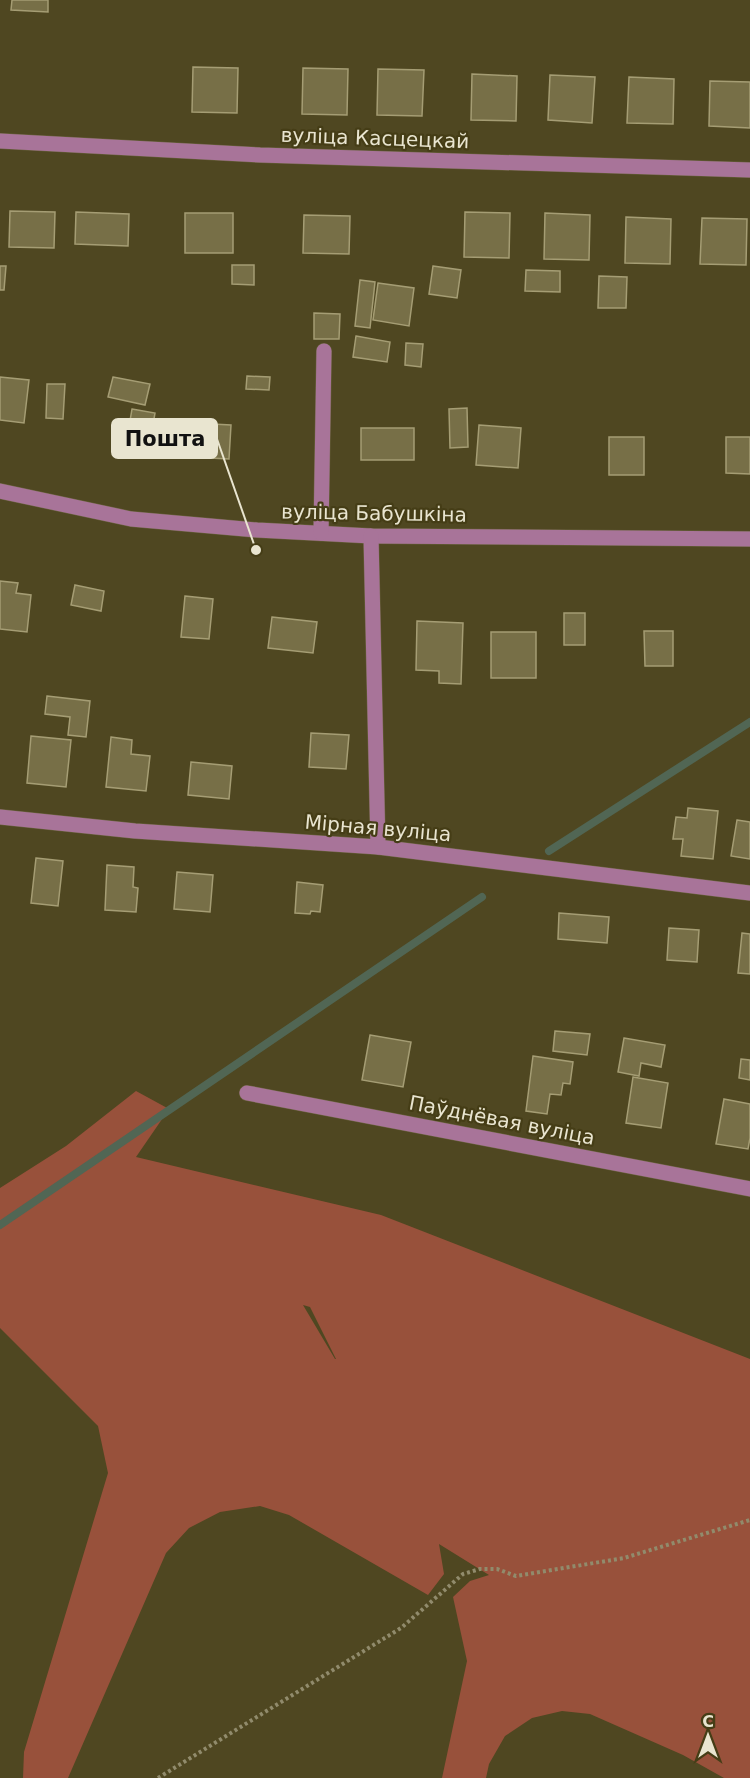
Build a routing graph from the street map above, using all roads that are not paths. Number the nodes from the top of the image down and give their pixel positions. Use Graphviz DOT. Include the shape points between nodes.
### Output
graph roads {
  1 [pos="0,141"];
  2 [pos="750,170"];
  3 [pos="324,351"];
  4 [pos="0,491"];
  5 [pos="321,533"];
  6 [pos="371,536"];
  7 [pos="750,539"];
  8 [pos="0,817"];
  9 [pos="378,847"];
  10 [pos="750,893"];
  11 [pos="247,1093"];
  12 [pos="750,1189"];
  1 -- 2 [label="street, вуліца Касцецкай" via="260,155"];
  3 -- 5 [label="street"];
  4 -- 5 [label="street, вуліца Бабушкіна" via="131,519"];
  5 -- 6 [label="street, вуліца Бабушкіна"];
  6 -- 7 [label="street, вуліца Бабушкіна"];
  6 -- 9 [label="street"];
  8 -- 9 [label="street, Мірная вуліца" via="135,831"];
  9 -- 10 [label="street, Мірная вуліца"];
  11 -- 12 [label="street, Паўднёвая вуліца"];
}
